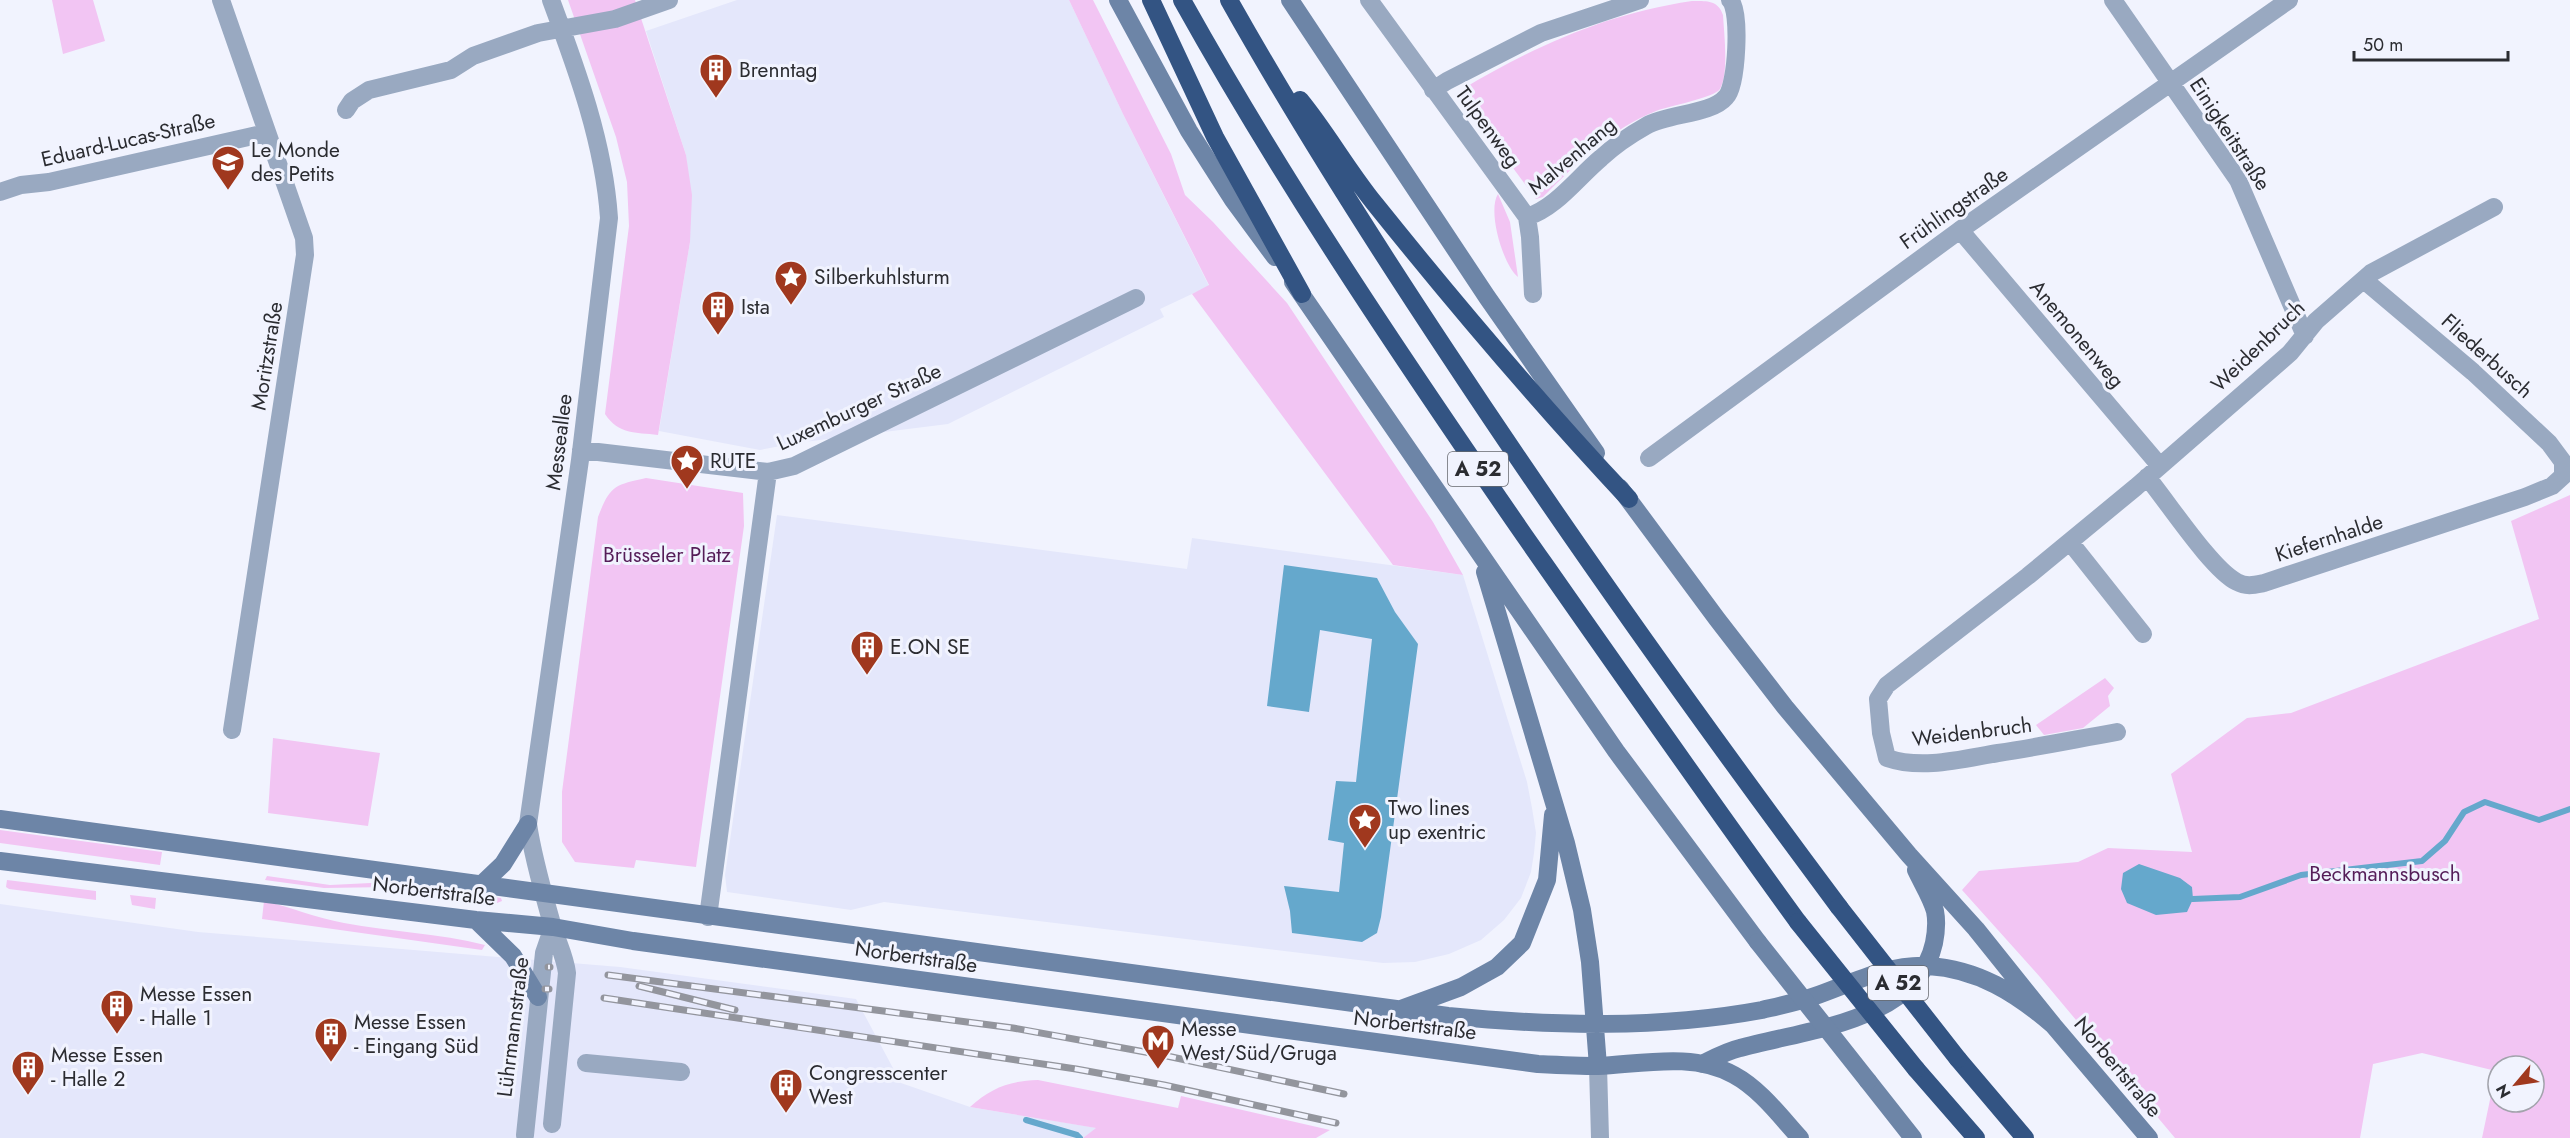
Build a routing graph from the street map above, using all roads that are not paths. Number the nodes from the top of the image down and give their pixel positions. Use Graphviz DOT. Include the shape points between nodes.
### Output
graph roads {
  1 [pos="221,0"];
  2 [pos="551,0"];
  3 [pos="669,0"];
  4 [pos="1118,0"];
  5 [pos="1151,0"];
  6 [pos="1182,0"];
  7 [pos="1229,0"];
  8 [pos="1290,0"];
  9 [pos="1369,0"];
  10 [pos="1640,0"];
  11 [pos="1730,0"];
  12 [pos="2113,0"];
  13 [pos="2289,0"];
  14 [pos="562,30"];
  15 [pos="1253,43"];
  16 [pos="2170,84"];
  17 [pos="1433,90"];
  18 [pos="346,110"];
  19 [pos="266,133"];
  20 [pos="0,192"];
  21 [pos="2493,207"];
  22 [pos="1527,217"];
  23 [pos="1960,230"];
  24 [pos="2364,280"];
  25 [pos="1302,294"];
  26 [pos="1533,294"];
  27 [pos="1136,298"];
  28 [pos="2305,336"];
  29 [pos="581,450"];
  30 [pos="1649,458"];
  31 [pos="2154,471"];
  32 [pos="768,472"];
  33 [pos="2563,476"];
  34 [pos="1629,499"];
  35 [pos="2070,542"];
  36 [pos="1480,557"];
  37 [pos="2143,634"];
  38 [pos="232,730"];
  39 [pos="2117,732"];
  40 [pos="1554,804"];
  41 [pos="0,819"];
  42 [pos="528,824"];
  43 [pos="1909,855"];
  44 [pos="0,861"];
  45 [pos="482,884"];
  46 [pos="545,894"];
  47 [pos="708,917"];
  48 [pos="476,920"];
  49 [pos="553,927"];
  50 [pos="1927,966"];
  51 [pos="538,997"];
  52 [pos="1400,1009"];
  53 [pos="1594,1024"];
  54 [pos="2053,1025"];
  55 [pos="586,1063"];
  56 [pos="1702,1064"];
  57 [pos="1598,1066"];
  58 [pos="681,1072"];
  59 [pos="552,1124"];
  60 [pos="525,1135"];
  61 [pos="1600,1138"];
  62 [pos="1800,1138"];
  63 [pos="1913,1138"];
  64 [pos="1976,1138"];
  65 [pos="2025,1138"];
  66 [pos="2149,1138"];
  1 -- 19 [label="street, Moritzstraße"];
  2 -- 14 [label="street, Messeallee"];
  3 -- 14 [label="street" via="615,19"];
  4 -- 25 [label="main road" via="1207,161"];
  5 -- 25 [label="highway" via="1215,137"];
  6 -- 64 [label="highway, A 52, bridge" via="1293,189 1423,387 1670,745 1797,922"];
  7 -- 15 [label="highway, A 52"];
  8 -- 34 [label="main road" via="1486,297"];
  9 -- 17 [label="street, Tulpenweg"];
  10 -- 17 [label="street" via="1541,33"];
  11 -- 22 [label="street, Malvenhang" via="1736,12 1734,78 1728,96 1717,105 1647,125 1602,157 1543,212"];
  12 -- 16 [label="street, Einigkeitstraße"];
  13 -- 16 [label="street, Frühlingstraße"];
  14 -- 18 [label="street" via="538,33 473,56 451,70 369,90"];
  14 -- 29 [label="street, Messeallee" via="601,154 609,218"];
  15 -- 34 [label="highway" via="1305,106 1396,230 1551,416"];
  15 -- 65 [label="highway, A 52, bridge" via="1373,240 1533,482 1702,723 1839,907"];
  16 -- 23 [label="street, Frühlingstraße"];
  16 -- 28 [label="street, Einigkeitstraße" via="2238,180"];
  17 -- 22 [label="street, Tulpenweg"];
  19 -- 20 [label="street, Eduard-Lucas-Straße"];
  19 -- 38 [label="street, Moritzstraße" via="304,238 305,255"];
  21 -- 24 [label="street, Weidenbruch"];
  22 -- 26 [label="street, Tulpenweg"];
  23 -- 30 [label="street, Frühlingstraße"];
  23 -- 31 [label="street, Anemonenweg"];
  24 -- 28 [label="street, Weidenbruch" via="2316,321"];
  24 -- 33 [label="street, Fliederbusch" via="2473,372 2549,443 2563,462"];
  25 -- 36 [label="main road"];
  27 -- 32 [label="street, Luxemburger Straße" via="795,466"];
  28 -- 31 [label="street, Weidenbruch"];
  29 -- 32 [label="street, Luxemburger Straße"];
  29 -- 42 [label="street, Messeallee"];
  31 -- 33 [label="street, Kiefernhalde" via="2218,567 2236,582 2249,586 2524,497 2552,486"];
  31 -- 35 [label="street, Weidenbruch"];
  32 -- 47 [label="street"];
  34 -- 43 [label="main road" via="1785,707"];
  35 -- 37 [label="street"];
  35 -- 39 [label="street, Weidenbruch" via="1887,685 1878,699 1887,758 1932,763"];
  36 -- 40 [label="main road"];
  36 -- 63 [label="main road, bridge" via="1616,751 1758,942"];
  40 -- 52 [label="main road" via="1547,880 1522,943 1497,967 1461,987"];
  40 -- 53 [label="main road" via="1582,910"];
  41 -- 45 [label="main road, Norbertstraße"];
  42 -- 45 [label="main road" via="503,864"];
  42 -- 46 [label="street, Messeallee"];
  43 -- 50 [label="main road" via="1935,911 1935,938"];
  43 -- 54 [label="main road" via="1976,929"];
  44 -- 48 [label="main road, Norbertstraße"];
  45 -- 46 [label="main road, Norbertstraße"];
  46 -- 47 [label="main road, Norbertstraße"];
  46 -- 49 [label="street, Lührmannstraße"];
  47 -- 52 [label="main road, Norbertstraße"];
  48 -- 49 [label="main road, Norbertstraße"];
  48 -- 51 [label="main road" via="513,956"];
  49 -- 51 [label="street, Lührmannstraße" via="544,953"];
  49 -- 57 [label="main road, Norbertstraße" via="1371,1042 1538,1064"];
  49 -- 59 [label="street, Lührmannstraße" via="567,974"];
  50 -- 53 [label="main road, Norbertstraße" via="1893,968 1813,997 1763,1010"];
  50 -- 54 [label="main road, Norbertstraße" via="1966,972 1998,985"];
  50 -- 56 [label="main road" via="1904,992 1877,1008 1817,1030 1739,1048"];
  51 -- 60 [label="street, Lührmannstraße"];
  52 -- 53 [label="main road, Norbertstraße" via="1479,1019"];
  53 -- 57 [label="main road"];
  54 -- 66 [label="main road, Norbertstraße"];
  55 -- 58 [label="street"];
  56 -- 57 [label="main road, Norbertstraße"];
  56 -- 62 [label="main road, Norbertstraße" via="1732,1073 1748,1084"];
  57 -- 61 [label="street"];
}
